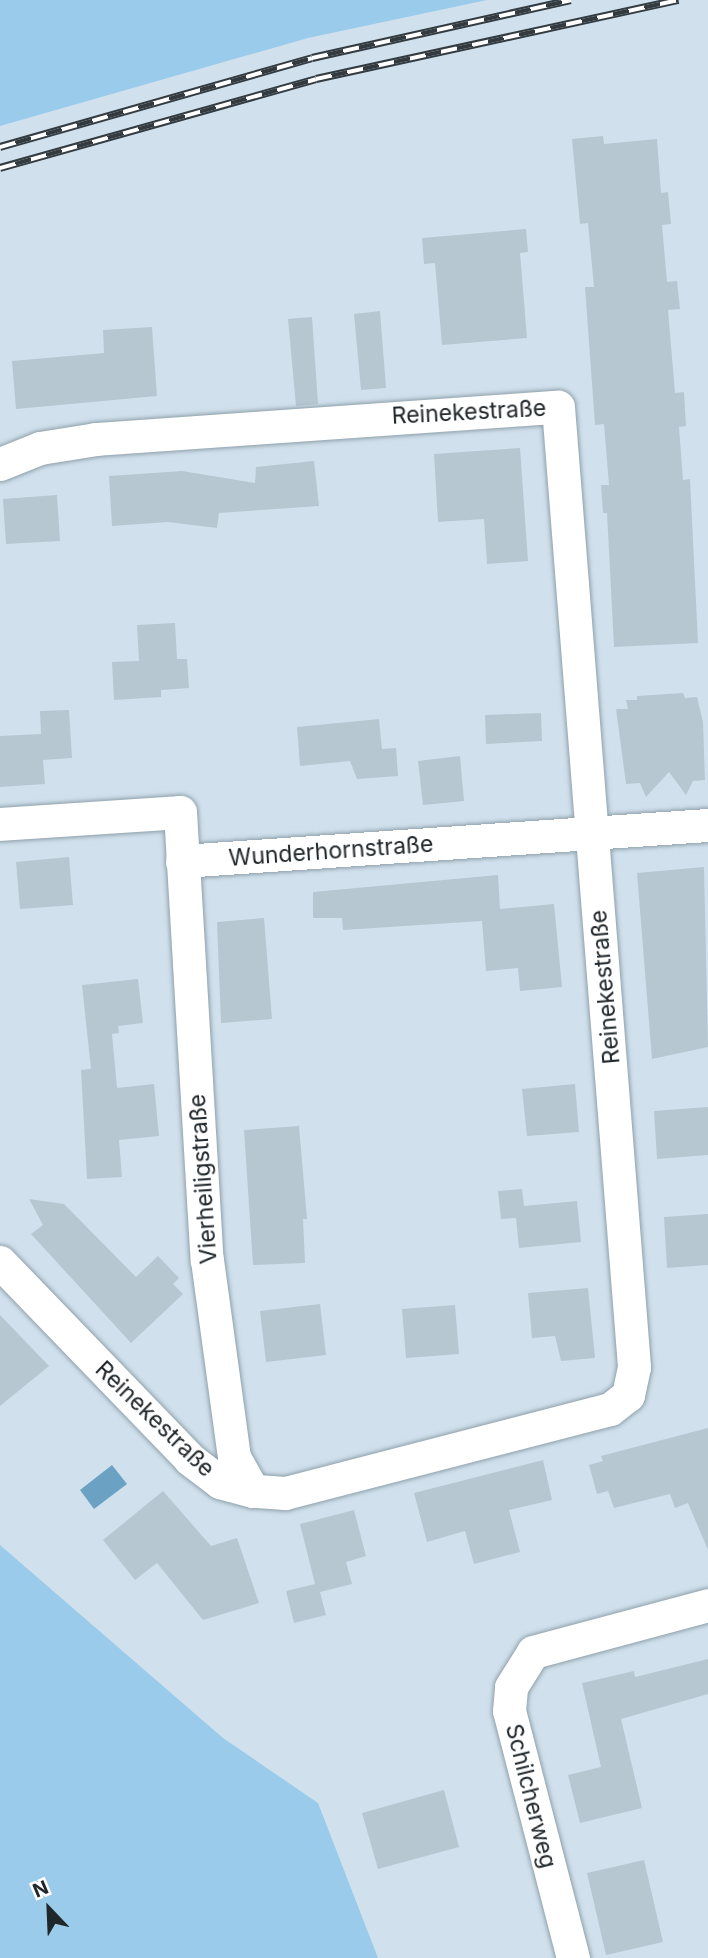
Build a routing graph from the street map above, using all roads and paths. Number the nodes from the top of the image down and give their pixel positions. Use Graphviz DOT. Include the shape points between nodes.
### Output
graph roads {
  1 [pos="0,464"];
  2 [pos="0,824"];
  3 [pos="708,825"];
  4 [pos="592,835"];
  5 [pos="182,861"];
  6 [pos="0,1262"];
  7 [pos="253,1491"];
  8 [pos="708,1605"];
  9 [pos="573,1958"];
  1 -- 4 [label="street, Reinekestraße" via="40,447 96,439 558,407"];
  2 -- 5 [label="street" via="180,812"];
  3 -- 4 [label="street, Wunderhornstraße"];
  4 -- 5 [label="street, Wunderhornstraße"];
  4 -- 7 [label="street, Reinekestraße" via="630,1298 634,1367 628,1395 610,1409 285,1493"];
  5 -- 7 [label="street, Vierheiligstraße" via="207,1260 234,1457"];
  6 -- 7 [label="street, Reinekestraße" via="190,1459 220,1482"];
  8 -- 9 [label="street, Schilcherweg" via="533,1652 511,1687 509,1711"];
}
